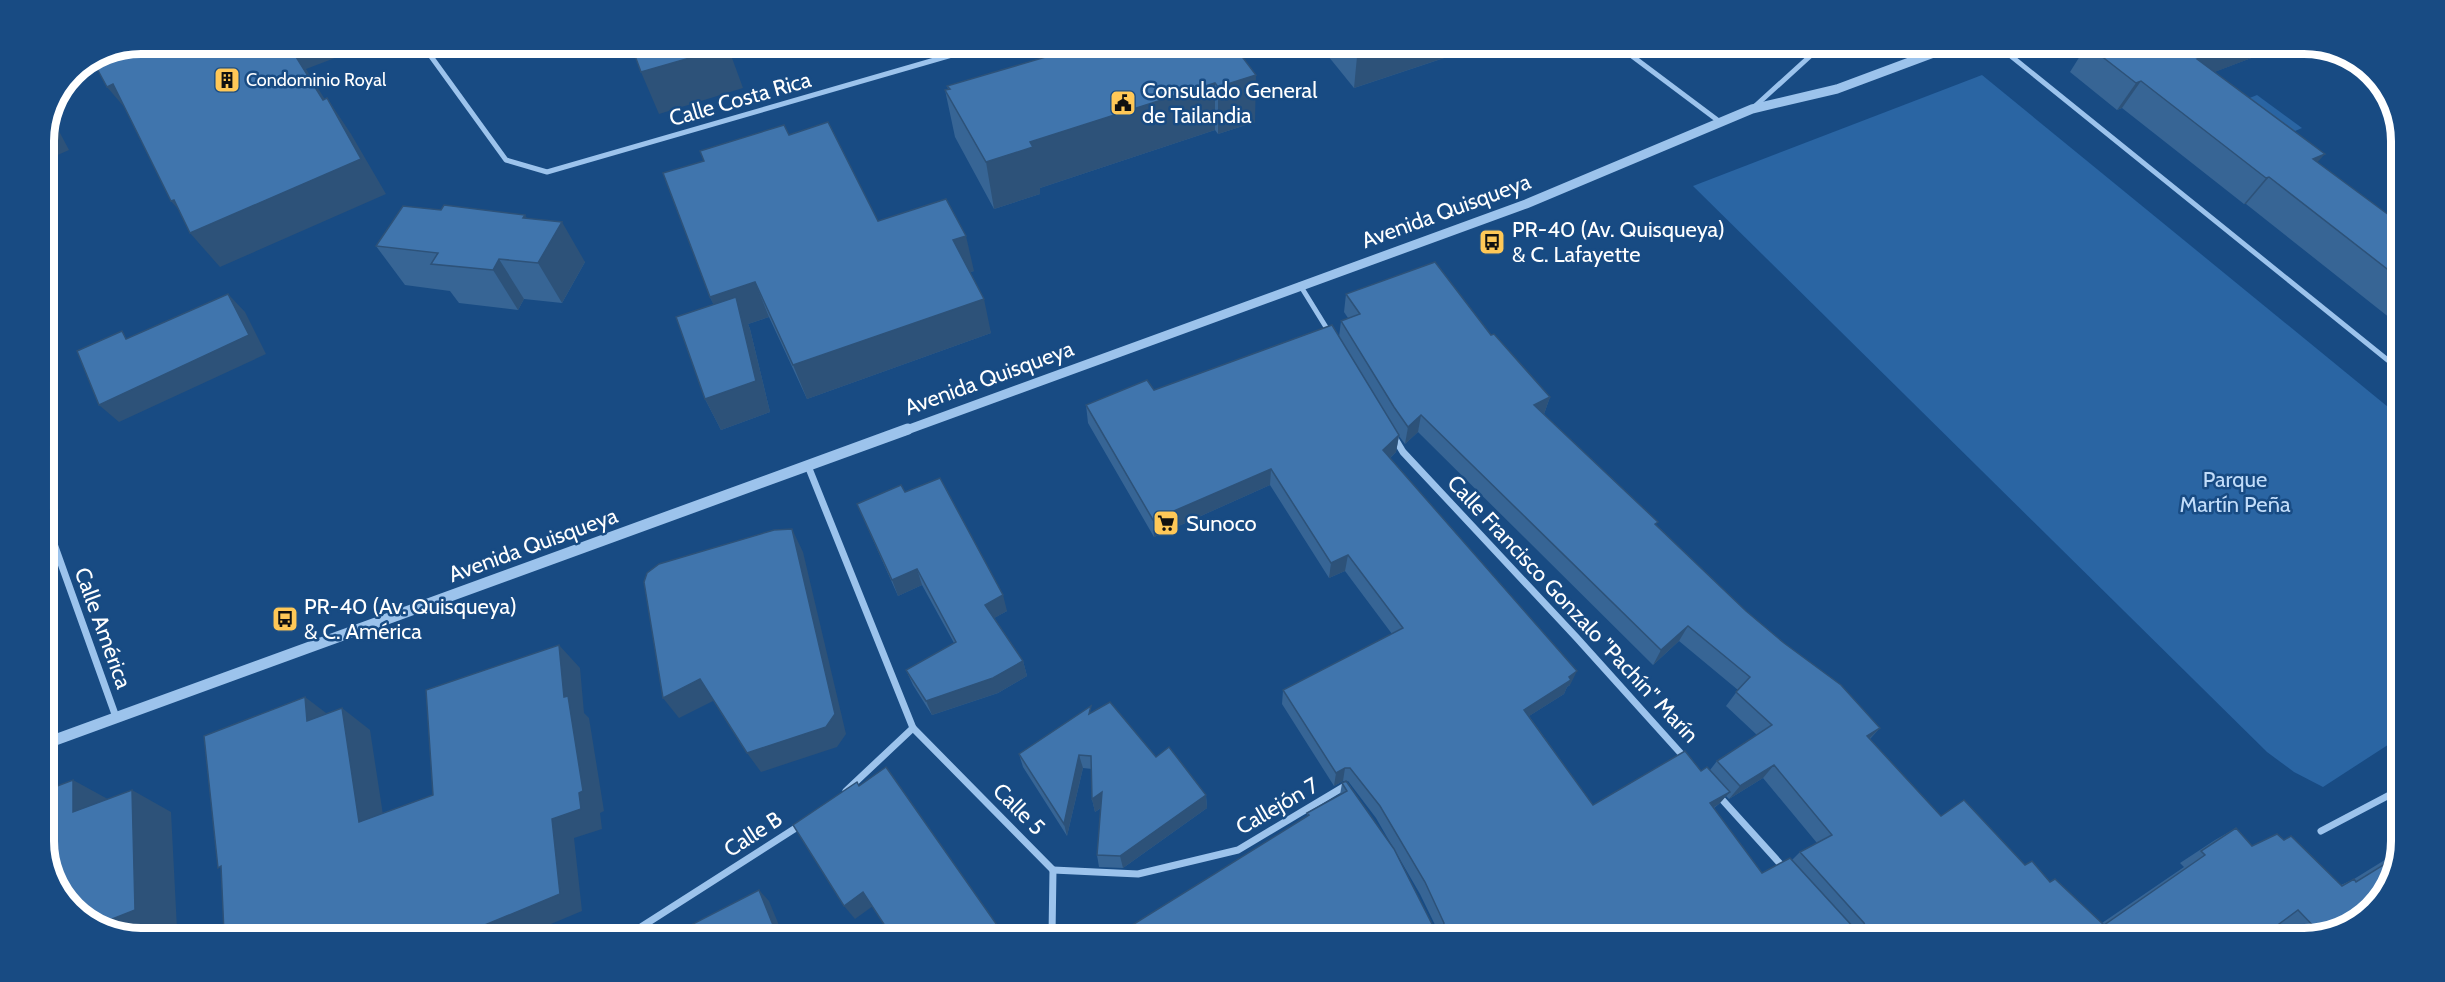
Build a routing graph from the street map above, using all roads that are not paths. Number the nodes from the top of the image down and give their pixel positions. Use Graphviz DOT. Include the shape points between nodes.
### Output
graph roads {
  1 [pos="429,54"];
  2 [pos="955,54"];
  3 [pos="1629,54"];
  4 [pos="1812,54"];
  5 [pos="1931,54"];
  6 [pos="2008,54"];
  7 [pos="1752,109"];
  8 [pos="1720,122"];
  9 [pos="1300,285"];
  10 [pos="1336,344"];
  11 [pos="2391,363"];
  12 [pos="1391,432"];
  13 [pos="808,466"];
  14 [pos="54,544"];
  15 [pos="116,717"];
  16 [pos="913,728"];
  17 [pos="54,740"];
  18 [pos="1687,761"];
  19 [pos="1711,787"];
  20 [pos="1352,794"];
  21 [pos="2391,794"];
  22 [pos="836,800"];
  23 [pos="807,821"];
  24 [pos="2321,831"];
  25 [pos="1053,870"];
  26 [pos="1791,876"];
  27 [pos="639,928"];
  28 [pos="1052,928"];
  1 -- 2 [label="street, Calle Costa Rica" via="506,159 547,172"];
  3 -- 8 [label="street"];
  4 -- 7 [label="street"];
  5 -- 7 [label="street, Avenida Quisqueya" via="1837,89"];
  6 -- 11 [label="street"];
  7 -- 8 [label="street, Avenida Quisqueya"];
  8 -- 9 [label="street, Avenida Quisqueya" via="1526,204"];
  9 -- 10 [label="street"];
  9 -- 13 [label="street, Avenida Quisqueya"];
  12 -- 18 [label="street, Calle Francisco Gonzalo \"Pachín\" Marín" via="1403,452"];
  13 -- 15 [label="street, Avenida Quisqueya"];
  13 -- 16 [label="street"];
  14 -- 15 [label="street, Calle América"];
  15 -- 17 [label="street, Avenida Quisqueya"];
  16 -- 22 [label="street"];
  16 -- 25 [label="street, Calle 5"];
  19 -- 26 [label="street"];
  20 -- 25 [label="street, Callejón 7" via="1345,786 1238,850 1138,874"];
  21 -- 24 [label="street"];
  23 -- 27 [label="street, Calle B"];
  25 -- 28 [label="street"];
}
